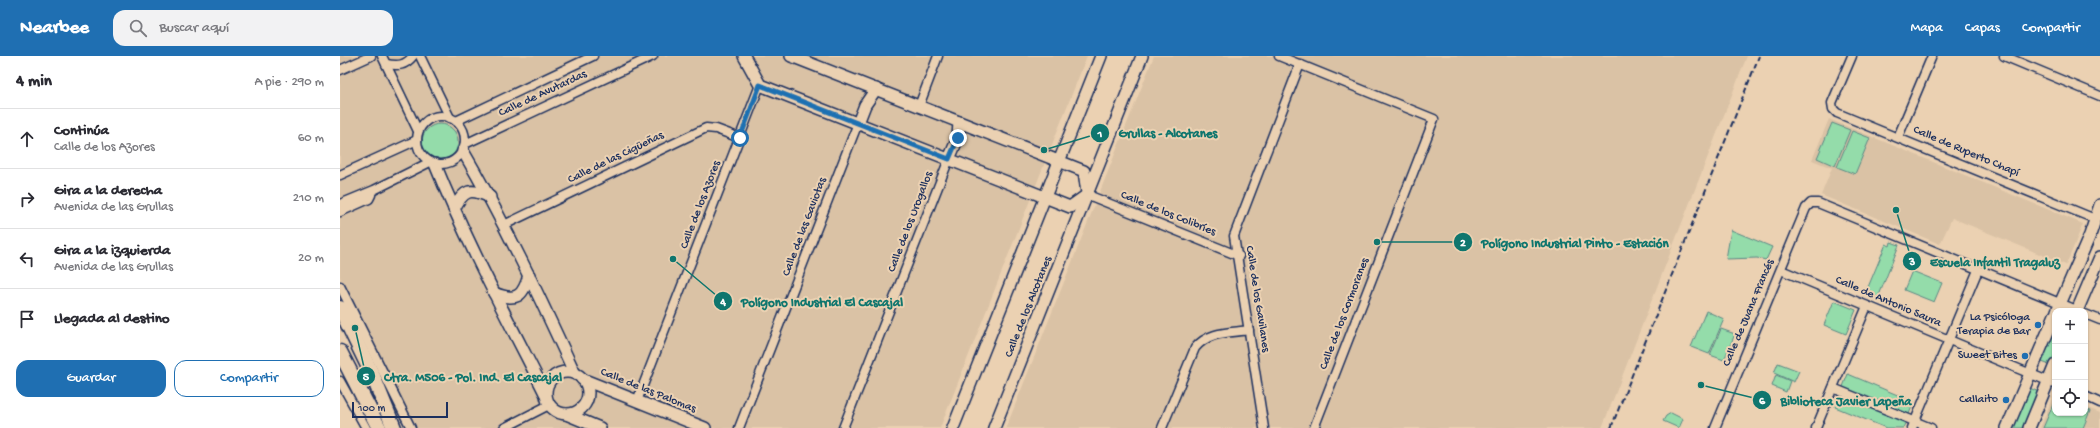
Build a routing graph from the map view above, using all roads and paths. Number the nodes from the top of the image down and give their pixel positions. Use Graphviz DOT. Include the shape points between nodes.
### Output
graph roads {
  1 [pos="370,56"];
  2 [pos="413,56"];
  3 [pos="420,56"];
  4 [pos="593,56"];
  5 [pos="653,56"];
  6 [pos="744,56"];
  7 [pos="791,56"];
  8 [pos="938,56"];
  9 [pos="1101,56"];
  10 [pos="1142,56"];
  11 [pos="1279,56"];
  12 [pos="1852,56"];
  13 [pos="1932,56"];
  14 [pos="2004,56"];
  15 [pos="384,60"];
  16 [pos="1300,64"];
  17 [pos="340,70"];
  18 [pos="760,85"];
  19 [pos="876,89"];
  20 [pos="2100,96"];
  21 [pos="919,106"];
  22 [pos="453,119"];
  23 [pos="959,122"];
  24 [pos="858,124"];
  25 [pos="418,131"];
  26 [pos="1898,137"];
  27 [pos="740,138"];
  28 [pos="416,140"];
  29 [pos="464,148"];
  30 [pos="949,159"];
  31 [pos="1059,161"];
  32 [pos="432,163"];
  33 [pos="340,175"];
  34 [pos="374,190"];
  35 [pos="1088,195"];
  36 [pos="490,197"];
  37 [pos="1045,197"];
  38 [pos="340,204"];
  39 [pos="2100,205"];
  40 [pos="454,209"];
  41 [pos="340,212"];
  42 [pos="2095,219"];
  43 [pos="504,225"];
  44 [pos="2095,235"];
  45 [pos="1238,256"];
  46 [pos="2100,257"];
  47 [pos="1781,270"];
  48 [pos="1978,270"];
  49 [pos="530,275"];
  50 [pos="340,286"];
  51 [pos="494,293"];
  52 [pos="1867,306"];
  53 [pos="2058,307"];
  54 [pos="340,308"];
  55 [pos="2080,308"];
  56 [pos="2088,315"];
  57 [pos="2100,320"];
  58 [pos="2052,322"];
  59 [pos="340,328"];
  60 [pos="1249,330"];
  61 [pos="1948,340"];
  62 [pos="340,352"];
  63 [pos="340,367"];
  64 [pos="2030,374"];
  65 [pos="578,376"];
  66 [pos="340,381"];
  67 [pos="2052,382"];
  68 [pos="1833,388"];
  69 [pos="545,393"];
  70 [pos="2088,397"];
  71 [pos="637,401"];
  72 [pos="2100,402"];
  73 [pos="549,405"];
  74 [pos="566,414"];
  75 [pos="1913,425"];
  76 [pos="366,428"];
  77 [pos="370,428"];
  78 [pos="379,428"];
  79 [pos="393,428"];
  80 [pos="411,428"];
  81 [pos="504,428"];
  82 [pos="600,428"];
  83 [pos="705,428"];
  84 [pos="739,428"];
  85 [pos="843,428"];
  86 [pos="953,428"];
  87 [pos="994,428"];
  88 [pos="1162,428"];
  89 [pos="1264,428"];
  90 [pos="1314,428"];
  91 [pos="1715,428"];
  92 [pos="1816,428"];
  93 [pos="1930,428"];
  94 [pos="2008,428"];
  95 [pos="2029,428"];
  1 -- 17 [label="street"];
  2 -- 15 [label="street" via="404,64 396,66"];
  3 -- 22 [label="street"];
  4 -- 22 [label="street, Calle de Avutardas"];
  5 -- 29 [label="street, Calle de Avutardas"];
  6 -- 18 [label="street"];
  7 -- 19 [label="street"];
  8 -- 21 [label="street"];
  9 -- 31 [label="street"];
  10 -- 35 [label="street, Calle de los Alcotanes"];
  11 -- 16 [label="street"];
  12 -- 26 [label="street, Calle de Ruperto Chapí" via="1832,104 1833,109 1837,113"];
  13 -- 26 [label="street"];
  14 -- 20 [label="street"];
  15 -- 25 [label="street"];
  16 -- 45 [label="street, Calle de los Gavilanes" via="1234,236"];
  16 -- 90 [label="street, Calle de los Cormoranes" via="1434,119"];
  18 -- 24 [label="street"];
  18 -- 27 [label="street, Calle de los Azores"];
  19 -- 21 [label="street"];
  19 -- 24 [label="street" via="865,105"];
  21 -- 23 [label="street"];
  22 -- 25 [label="street" via="435,116 422,124"];
  22 -- 29 [label="street" via="464,131"];
  23 -- 30 [label="street" via="958,138"];
  23 -- 31 [label="street"];
  24 -- 30 [label="street"];
  24 -- 84 [label="street, Calle de las Gaviotas"];
  25 -- 28 [label="street"];
  26 -- 42 [label="street, Calle de Ruperto Chapí"];
  27 -- 43 [label="street, Calle de las Cigüeñas" via="706,128"];
  27 -- 71 [label="street, Calle de los Azores"];
  28 -- 32 [label="street" via="420,152"];
  28 -- 33 [label="street"];
  29 -- 32 [label="street" via="451,162"];
  29 -- 36 [label="street"];
  30 -- 37 [label="street"];
  30 -- 85 [label="street, Calle de los Urogallos"];
  31 -- 35 [label="street" via="1084,171"];
  31 -- 37 [label="street"];
  32 -- 34 [label="street"];
  32 -- 40 [label="street"];
  34 -- 38 [label="street"];
  34 -- 41 [label="street" via="368,198"];
  35 -- 37 [label="street" via="1070,207"];
  35 -- 45 [label="street, Calle de los Colibríes"];
  35 -- 87 [label="street, Calle de los Alcotanes"];
  36 -- 40 [label="street" via="476,191 467,192 459,198"];
  36 -- 43 [label="street"];
  37 -- 86 [label="street"];
  39 -- 42 [label="street"];
  40 -- 51 [label="street"];
  42 -- 44 [label="street"];
  43 -- 49 [label="street"];
  44 -- 53 [label="street"];
  45 -- 60 [label="street, Calle de los Gavilanes"];
  46 -- 55 [label="street"];
  47 -- 48 [label="street, Calle de Juana Francés" via="1806,208 1811,203 1818,203"];
  47 -- 52 [label="street, Calle de Antonio Saura"];
  47 -- 91 [label="street, Calle de Juana Francés"];
  48 -- 53 [label="street"];
  48 -- 61 [label="street"];
  49 -- 51 [label="street" via="526,287 518,296 508,298"];
  49 -- 65 [label="street"];
  50 -- 80 [label="street"];
  51 -- 69 [label="street"];
  52 -- 61 [label="street, Calle de Antonio Saura"];
  52 -- 68 [label="street"];
  54 -- 79 [label="highway" via="373,376"];
  56 -- 57 [label="street"];
  58 -- 64 [label="street"];
  59 -- 79 [label="highway"];
  60 -- 88 [label="street" via="1202,339 1195,348"];
  60 -- 89 [label="street, Calle de los Gavilanes"];
  61 -- 64 [label="street, Calle de Antonio Saura"];
  61 -- 75 [label="street"];
  62 -- 78 [label="highway"];
  63 -- 77 [label="highway"];
  64 -- 67 [label="street, Calle de Antonio Saura"];
  64 -- 94 [label="street"];
  65 -- 69 [label="street" via="568,372 555,376 550,380"];
  65 -- 71 [label="street, Calle de las Palomas"];
  65 -- 74 [label="street" via="588,391 584,405 574,413"];
  66 -- 76 [label="street"];
  67 -- 95 [label="street"];
  68 -- 75 [label="street"];
  68 -- 92 [label="street"];
  69 -- 73 [label="street"];
  70 -- 72 [label="street"];
  71 -- 83 [label="street, Calle de las Palomas"];
  73 -- 74 [label="street"];
  73 -- 81 [label="street"];
  74 -- 82 [label="street"];
  75 -- 93 [label="street"];
}
